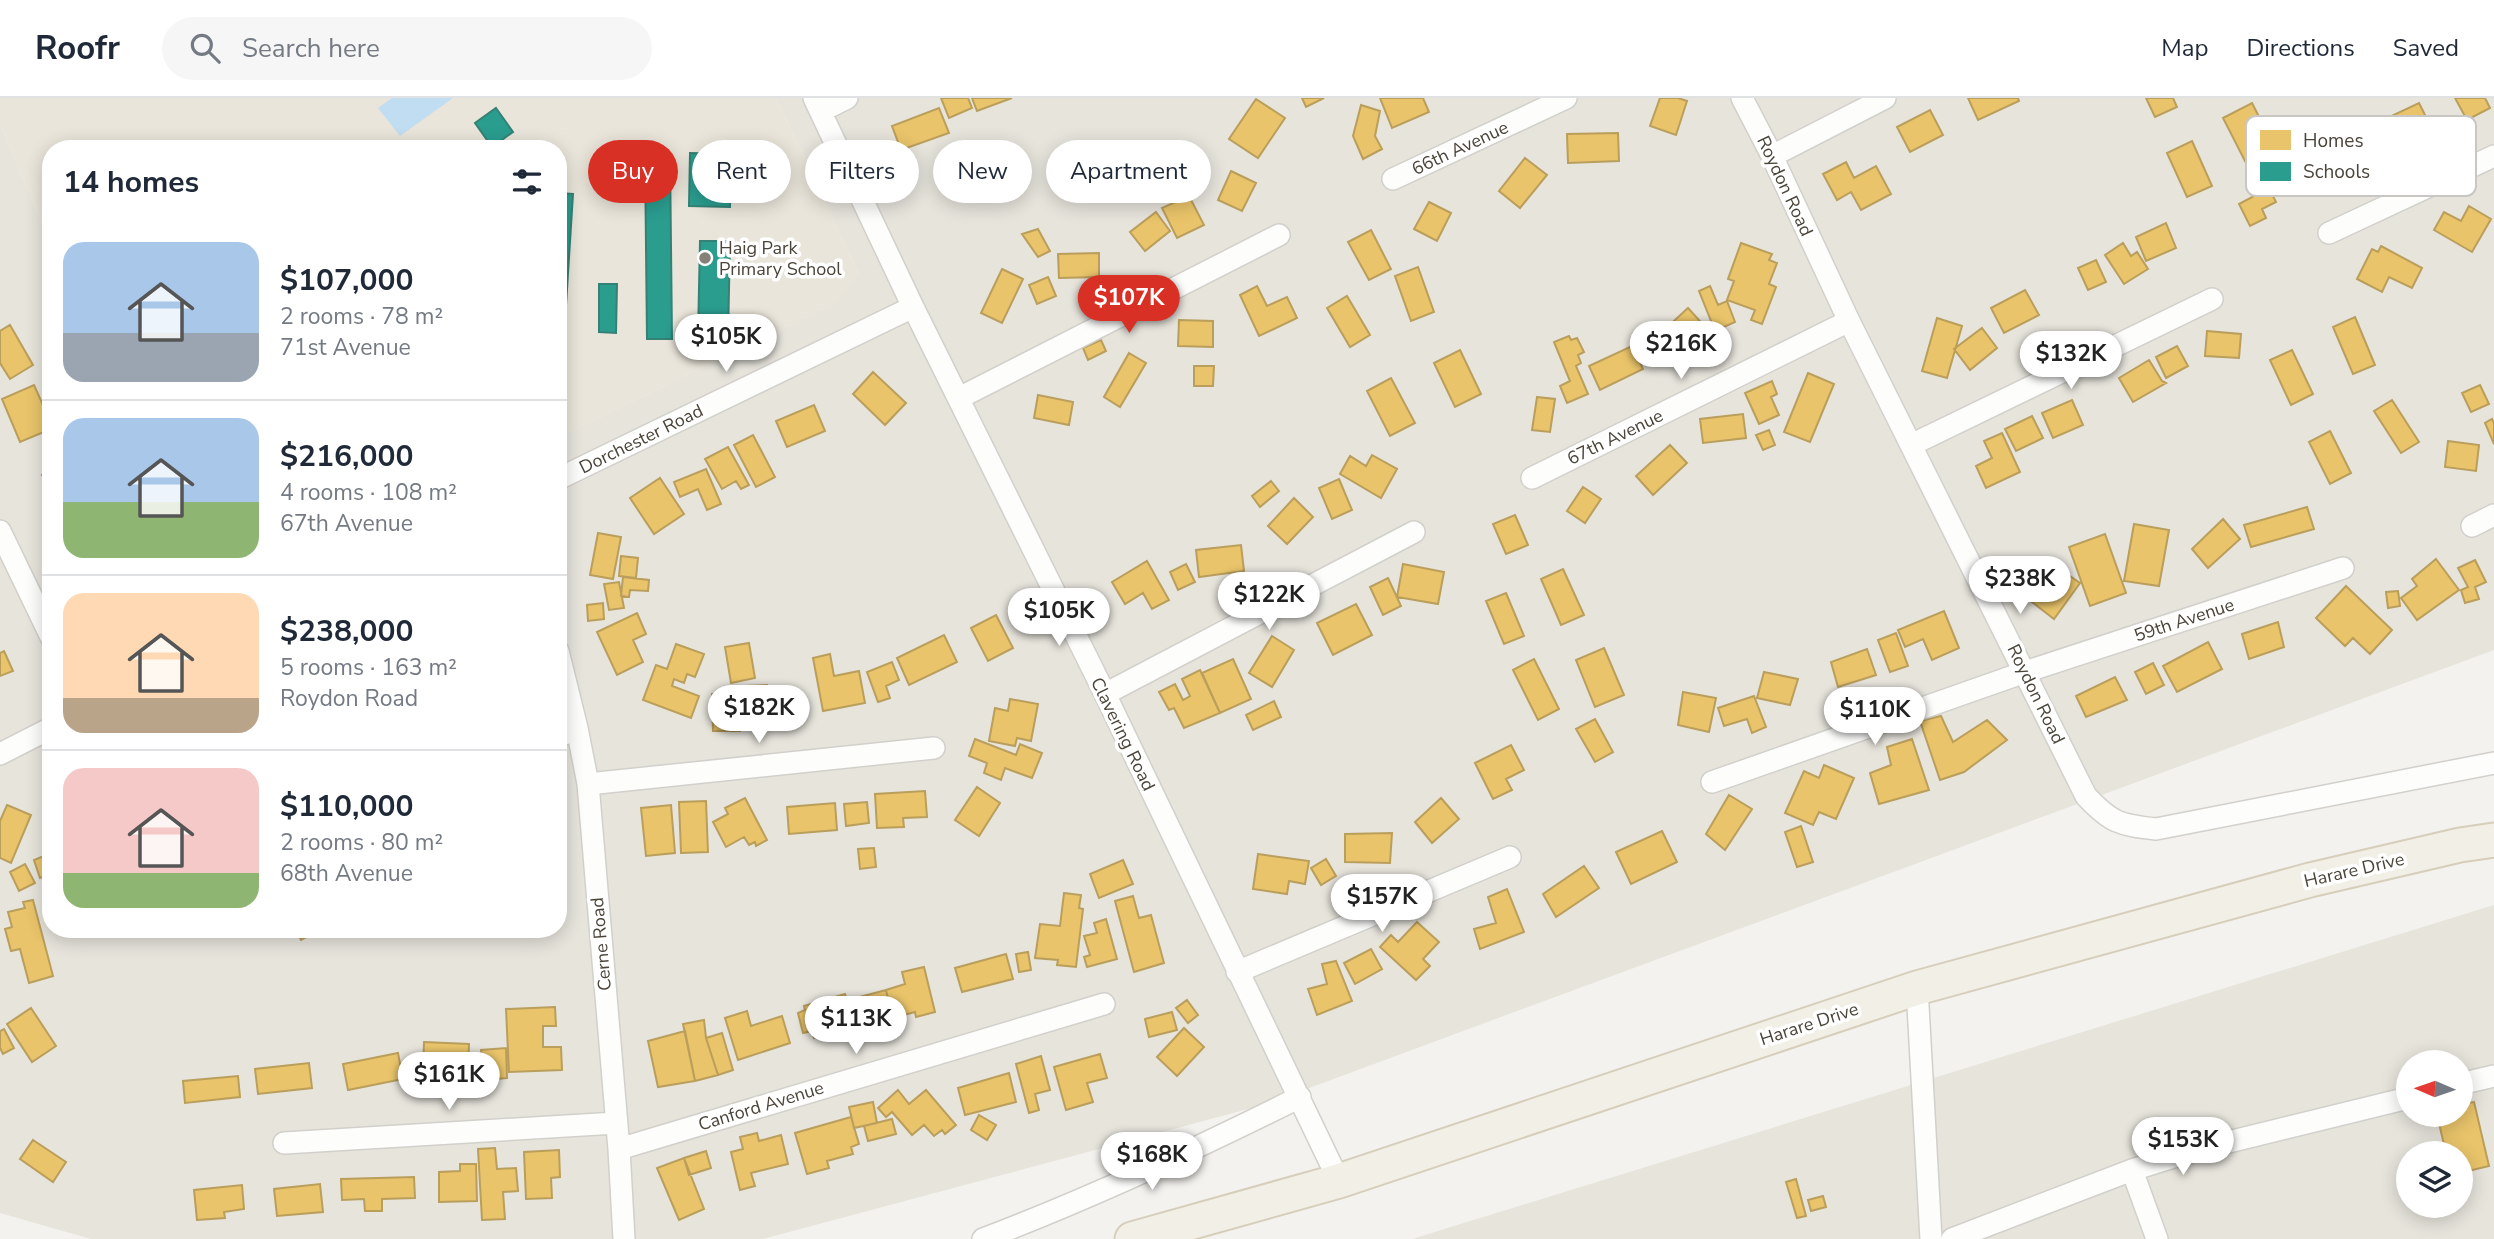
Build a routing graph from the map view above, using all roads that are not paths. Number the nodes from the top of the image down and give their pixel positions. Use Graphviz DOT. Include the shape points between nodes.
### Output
graph roads {
  1 [pos="847,98"];
  2 [pos="1566,98"];
  3 [pos="1742,98"];
  4 [pos="1885,98"];
  5 [pos="818,104"];
  6 [pos="1772,156"];
  7 [pos="2494,156"];
  8 [pos="2476,164"];
  9 [pos="1393,179"];
  10 [pos="2408,196"];
  11 [pos="2329,233"];
  12 [pos="1279,235"];
  13 [pos="2212,299"];
  14 [pos="913,307"];
  15 [pos="1849,321"];
  16 [pos="960,398"];
  17 [pos="1911,445"];
  18 [pos="567,475"];
  19 [pos="1532,478"];
  20 [pos="2494,515"];
  21 [pos="2472,526"];
  22 [pos="0,531"];
  23 [pos="1414,532"];
  24 [pos="2343,568"];
  25 [pos="42,618"];
  26 [pos="2025,672"];
  27 [pos="1105,694"];
  28 [pos="568,732"];
  29 [pos="42,733"];
  30 [pos="934,748"];
  31 [pos="0,754"];
  32 [pos="2494,763"];
  33 [pos="1712,782"];
  34 [pos="588,783"];
  35 [pos="2494,840"];
  36 [pos="1510,857"];
  37 [pos="1237,972"];
  38 [pos="1917,988"];
  39 [pos="1104,1004"];
  40 [pos="2494,1076"];
  41 [pos="2473,1081"];
  42 [pos="1300,1097"];
  43 [pos="2396,1100"];
  44 [pos="616,1123"];
  45 [pos="284,1143"];
  46 [pos="619,1149"];
  47 [pos="2132,1170"];
  48 [pos="1339,1181"];
  49 [pos="624,1239"];
  50 [pos="983,1239"];
  51 [pos="1132,1239"];
  52 [pos="1931,1239"];
  53 [pos="1952,1239"];
  54 [pos="2157,1239"];
  1 -- 5 [label="street"];
  2 -- 9 [label="street, 66th Avenue"];
  3 -- 6 [label="street, Roydon Road"];
  4 -- 6 [label="street"];
  5 -- 14 [label="street, Clavering Road"];
  6 -- 15 [label="street, Roydon Road"];
  7 -- 8 [label="street"];
  10 -- 11 [label="street"];
  12 -- 16 [label="street"];
  13 -- 17 [label="street"];
  14 -- 16 [label="street, Clavering Road"];
  14 -- 18 [label="street, Dorchester Road"];
  15 -- 17 [label="street, Roydon Road"];
  15 -- 19 [label="street, 67th Avenue"];
  16 -- 27 [label="street, Clavering Road"];
  17 -- 26 [label="street, Roydon Road"];
  20 -- 21 [label="street"];
  22 -- 25 [label="street"];
  23 -- 27 [label="street"];
  24 -- 26 [label="street, 59th Avenue"];
  26 -- 32 [label="street, Roydon Road" via="2086,796 2105,816 2127,826 2156,829"];
  26 -- 33 [label="street, 59th Avenue"];
  27 -- 37 [label="street, Clavering Road"];
  28 -- 34 [label="street, Cerne Road"];
  29 -- 31 [label="street"];
  30 -- 34 [label="street"];
  34 -- 44 [label="street, Cerne Road"];
  35 -- 38 [label="main road, Harare Drive" via="2310,880"];
  36 -- 37 [label="street"];
  37 -- 42 [label="street, Clavering Road"];
  38 -- 48 [label="main road, Harare Drive"];
  38 -- 52 [label="street"];
  39 -- 46 [label="street, Canford Avenue"];
  40 -- 41 [label="street"];
  42 -- 48 [label="street, Clavering Road"];
  42 -- 50 [label="street" via="1180,1156"];
  43 -- 47 [label="street"];
  44 -- 45 [label="street"];
  44 -- 46 [label="street, Cerne Road"];
  46 -- 49 [label="street, Cerne Road"];
  47 -- 53 [label="street"];
  47 -- 54 [label="street"];
  48 -- 51 [label="main road, Harare Drive"];
}
